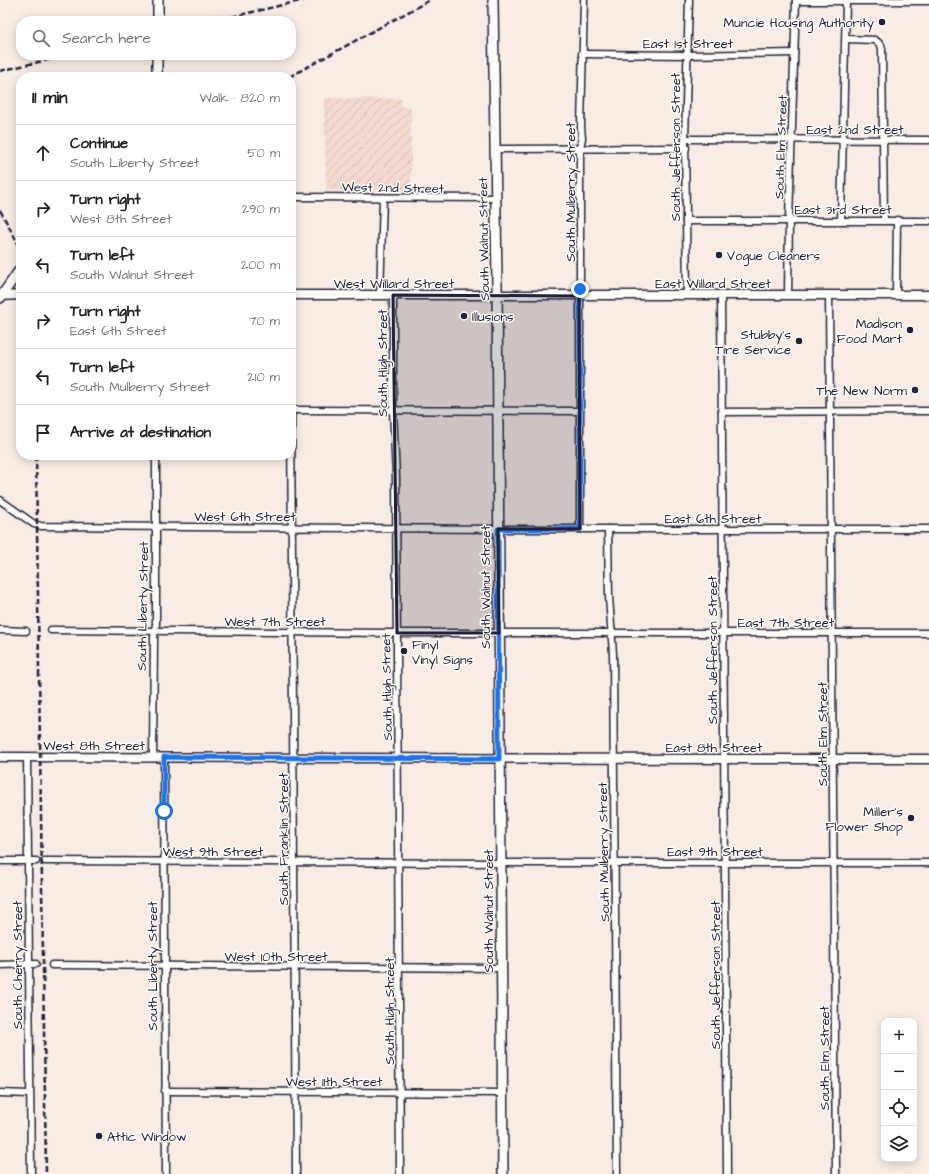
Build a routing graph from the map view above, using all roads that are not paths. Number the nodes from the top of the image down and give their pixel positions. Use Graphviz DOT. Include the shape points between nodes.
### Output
graph roads {
  1 [pos="158,0"];
  2 [pos="493,0"];
  3 [pos="584,0"];
  4 [pos="689,0"];
  5 [pos="796,0"];
  6 [pos="846,1"];
  7 [pos="929,1"];
  8 [pos="158,16"];
  9 [pos="846,39"];
  10 [pos="794,53"];
  11 [pos="582,54"];
  12 [pos="687,55"];
  13 [pos="157,60"];
  14 [pos="157,72"];
  15 [pos="685,139"];
  16 [pos="792,140"];
  17 [pos="843,140"];
  18 [pos="883,140"];
  19 [pos="929,140"];
  20 [pos="580,148"];
  21 [pos="686,148"];
  22 [pos="495,149"];
  23 [pos="296,197"];
  24 [pos="383,198"];
  25 [pos="495,198"];
  26 [pos="789,220"];
  27 [pos="841,220"];
  28 [pos="884,220"];
  29 [pos="897,220"];
  30 [pos="929,220"];
  31 [pos="686,221"];
  32 [pos="16,275"];
  33 [pos="788,294"];
  34 [pos="829,294"];
  35 [pos="296,295"];
  36 [pos="380,295"];
  37 [pos="393,295"];
  38 [pos="496,295"];
  39 [pos="687,295"];
  40 [pos="721,295"];
  41 [pos="896,295"];
  42 [pos="929,295"];
  43 [pos="16,296"];
  44 [pos="579,296"];
  45 [pos="1,297"];
  46 [pos="296,409"];
  47 [pos="393,410"];
  48 [pos="497,411"];
  49 [pos="580,411"];
  50 [pos="929,411"];
  51 [pos="722,412"];
  52 [pos="830,412"];
  53 [pos="156,460"];
  54 [pos="291,460"];
  55 [pos="0,500"];
  56 [pos="157,527"];
  57 [pos="292,528"];
  58 [pos="396,528"];
  59 [pos="723,528"];
  60 [pos="498,529"];
  61 [pos="580,529"];
  62 [pos="608,529"];
  63 [pos="832,529"];
  64 [pos="929,529"];
  65 [pos="0,630"];
  66 [pos="52,630"];
  67 [pos="155,630"];
  68 [pos="26,631"];
  69 [pos="293,632"];
  70 [pos="397,633"];
  71 [pos="499,633"];
  72 [pos="612,633"];
  73 [pos="724,633"];
  74 [pos="832,633"];
  75 [pos="929,633"];
  76 [pos="0,757"];
  77 [pos="27,757"];
  78 [pos="153,757"];
  79 [pos="164,757"];
  80 [pos="294,758"];
  81 [pos="398,758"];
  82 [pos="833,758"];
  83 [pos="499,759"];
  84 [pos="614,759"];
  85 [pos="724,759"];
  86 [pos="929,759"];
  87 [pos="36,861"];
  88 [pos="45,861"];
  89 [pos="164,861"];
  90 [pos="0,862"];
  91 [pos="28,862"];
  92 [pos="295,862"];
  93 [pos="398,862"];
  94 [pos="615,862"];
  95 [pos="725,862"];
  96 [pos="834,862"];
  97 [pos="500,863"];
  98 [pos="929,863"];
  99 [pos="36,964"];
  100 [pos="0,965"];
  101 [pos="29,965"];
  102 [pos="52,965"];
  103 [pos="165,966"];
  104 [pos="295,967"];
  105 [pos="400,967"];
  106 [pos="501,968"];
  107 [pos="165,1091"];
  108 [pos="295,1091"];
  109 [pos="400,1092"];
  110 [pos="0,1093"];
  111 [pos="502,1093"];
  112 [pos="29,1094"];
  113 [pos="31,1174"];
  114 [pos="166,1174"];
  115 [pos="296,1174"];
  116 [pos="400,1174"];
  117 [pos="503,1174"];
  118 [pos="617,1174"];
  119 [pos="727,1174"];
  120 [pos="836,1174"];
  1 -- 8 [label="main road"];
  2 -- 22 [label="main road, South Walnut Street"];
  3 -- 11 [label="street, South Mulberry Street"];
  4 -- 12 [label="street, South Jefferson Street"];
  5 -- 6 [label="street"];
  5 -- 10 [label="street, South Elm Street"];
  6 -- 7 [label="street"];
  6 -- 9 [label="street"];
  9 -- 17 [label="street"];
  9 -- 18 [label="street" via="875,40 881,45"];
  10 -- 12 [label="street, East 1st Street"];
  10 -- 16 [label="street, South Elm Street"];
  11 -- 12 [label="street, East 1st Street"];
  11 -- 20 [label="street, South Mulberry Street"];
  12 -- 15 [label="street, South Jefferson Street"];
  13 -- 14 [label="main road"];
  15 -- 16 [label="street, East 2nd Street"];
  15 -- 21 [label="street, South Jefferson Street"];
  16 -- 17 [label="street, East 2nd Street"];
  16 -- 26 [label="street, South Elm Street"];
  17 -- 18 [label="street, East 2nd Street"];
  17 -- 27 [label="street"];
  18 -- 19 [label="street, East 2nd Street"];
  18 -- 28 [label="street"];
  20 -- 21 [label="street"];
  20 -- 22 [label="street"];
  20 -- 44 [label="street, South Mulberry Street"];
  21 -- 31 [label="street, South Jefferson Street"];
  22 -- 25 [label="main road, South Walnut Street"];
  23 -- 24 [label="street, West 2nd Street"];
  24 -- 25 [label="street, West 2nd Street"];
  24 -- 36 [label="street, South High Street"];
  25 -- 38 [label="main road, South Walnut Street"];
  26 -- 27 [label="street, East 3rd Street"];
  26 -- 31 [label="street, East 3rd Street"];
  26 -- 33 [label="street, South Elm Street"];
  27 -- 28 [label="street, East 3rd Street"];
  28 -- 29 [label="street, East 3rd Street"];
  29 -- 30 [label="street, East 3rd Street"];
  29 -- 41 [label="street"];
  31 -- 39 [label="street, South Jefferson Street"];
  32 -- 45 [label="main road"];
  33 -- 34 [label="street, East Willard Street"];
  33 -- 40 [label="street, East Willard Street"];
  34 -- 41 [label="street, East Willard Street"];
  34 -- 52 [label="street, South Elm Street"];
  35 -- 36 [label="street, West Willard Street"];
  36 -- 37 [label="street, West Willard Street"];
  37 -- 38 [label="street, West Willard Street"];
  37 -- 47 [label="street, South High Street"];
  38 -- 44 [label="street, East Willard Street"];
  38 -- 48 [label="main road, South Walnut Street"];
  39 -- 40 [label="street, East Willard Street"];
  39 -- 44 [label="street, East Willard Street"];
  40 -- 51 [label="street, South Jefferson Street"];
  41 -- 42 [label="street, East Willard Street"];
  43 -- 45 [label="street"];
  44 -- 49 [label="street, South Mulberry Street"];
  46 -- 47 [label="street"];
  47 -- 48 [label="street"];
  47 -- 58 [label="street, South High Street"];
  48 -- 49 [label="street"];
  48 -- 60 [label="main road, South Walnut Street"];
  49 -- 61 [label="street, South Mulberry Street"];
  50 -- 52 [label="street"];
  51 -- 52 [label="street"];
  51 -- 59 [label="street, South Jefferson Street"];
  52 -- 63 [label="street, South Elm Street"];
  53 -- 56 [label="street, South Liberty Street"];
  54 -- 57 [label="street, South Franklin Street"];
  55 -- 56 [label="street, West 6th Street" via="37,525"];
  56 -- 57 [label="street, West 6th Street"];
  56 -- 67 [label="street, South Liberty Street"];
  57 -- 58 [label="street, West 6th Street"];
  57 -- 69 [label="street, South Franklin Street"];
  58 -- 60 [label="street, West 6th Street"];
  58 -- 70 [label="street, South High Street"];
  59 -- 62 [label="street, East 6th Street"];
  59 -- 63 [label="street, East 6th Street"];
  59 -- 73 [label="street, South Jefferson Street"];
  60 -- 61 [label="street, East 6th Street"];
  60 -- 71 [label="main road, South Walnut Street"];
  61 -- 62 [label="street, East 6th Street"];
  62 -- 72 [label="street, South Mulberry Street"];
  63 -- 64 [label="street, East 6th Street"];
  63 -- 74 [label="street, South Elm Street"];
  65 -- 68 [label="street"];
  66 -- 67 [label="street, West 7th Street"];
  67 -- 69 [label="street, West 7th Street"];
  67 -- 78 [label="street, South Liberty Street"];
  69 -- 70 [label="street, West 7th Street"];
  69 -- 80 [label="street, South Franklin Street"];
  70 -- 71 [label="street, West 7th Street"];
  70 -- 81 [label="street, South High Street"];
  71 -- 72 [label="street, East 7th Street"];
  71 -- 83 [label="main road, South Walnut Street"];
  72 -- 73 [label="street, East 7th Street"];
  72 -- 84 [label="street, South Mulberry Street"];
  73 -- 74 [label="street, East 7th Street"];
  73 -- 85 [label="street, South Jefferson Street"];
  74 -- 75 [label="street, East 7th Street"];
  74 -- 82 [label="street, South Elm Street"];
  76 -- 77 [label="street, West 8th Street"];
  77 -- 78 [label="street, West 8th Street"];
  77 -- 91 [label="street, South Cherry Street"];
  78 -- 79 [label="street, West 8th Street"];
  79 -- 80 [label="street, West 8th Street"];
  79 -- 89 [label="street, South Liberty Street"];
  80 -- 81 [label="street, West 8th Street"];
  80 -- 92 [label="street, South Franklin Street"];
  81 -- 83 [label="street, West 8th Street"];
  81 -- 93 [label="street, South High Street"];
  82 -- 85 [label="street, East 8th Street"];
  82 -- 86 [label="street, East 8th Street"];
  82 -- 96 [label="street, South Elm Street"];
  83 -- 84 [label="street, East 8th Street"];
  83 -- 97 [label="main road, South Walnut Street"];
  84 -- 85 [label="street, East 8th Street"];
  84 -- 94 [label="street, South Mulberry Street"];
  85 -- 95 [label="street, South Jefferson Street"];
  87 -- 91 [label="street"];
  88 -- 89 [label="street, West 9th Street"];
  89 -- 92 [label="street, West 9th Street"];
  89 -- 103 [label="street, South Liberty Street"];
  90 -- 91 [label="street"];
  91 -- 101 [label="street, South Cherry Street"];
  92 -- 93 [label="street, West 9th Street"];
  92 -- 104 [label="street, South Franklin Street"];
  93 -- 97 [label="street, West 9th Street"];
  93 -- 105 [label="street, South High Street"];
  94 -- 95 [label="street, East 9th Street"];
  94 -- 97 [label="street, East 9th Street"];
  94 -- 118 [label="street, South Mulberry Street"];
  95 -- 96 [label="street, East 9th Street"];
  95 -- 119 [label="street, South Jefferson Street"];
  96 -- 98 [label="street, East 9th Street"];
  96 -- 120 [label="street, South Elm Street"];
  97 -- 106 [label="main road, South Walnut Street"];
  99 -- 101 [label="street"];
  100 -- 101 [label="street"];
  101 -- 112 [label="street, South Cherry Street"];
  102 -- 103 [label="street, West 10th Street"];
  103 -- 104 [label="street, West 10th Street"];
  103 -- 107 [label="street, South Liberty Street"];
  104 -- 105 [label="street, West 10th Street"];
  104 -- 108 [label="street, South Franklin Street"];
  105 -- 106 [label="street, West 10th Street"];
  105 -- 109 [label="street, South High Street"];
  106 -- 111 [label="main road, South Walnut Street"];
  107 -- 108 [label="street, West 11th Street"];
  107 -- 114 [label="street, South Liberty Street"];
  108 -- 109 [label="street, West 11th Street"];
  108 -- 115 [label="street, South Franklin Street"];
  109 -- 111 [label="street, West 11th Street"];
  109 -- 116 [label="street, South High Street"];
  110 -- 112 [label="street"];
  111 -- 117 [label="main road, South Walnut Street"];
  112 -- 113 [label="street, South Cherry Street"];
}
